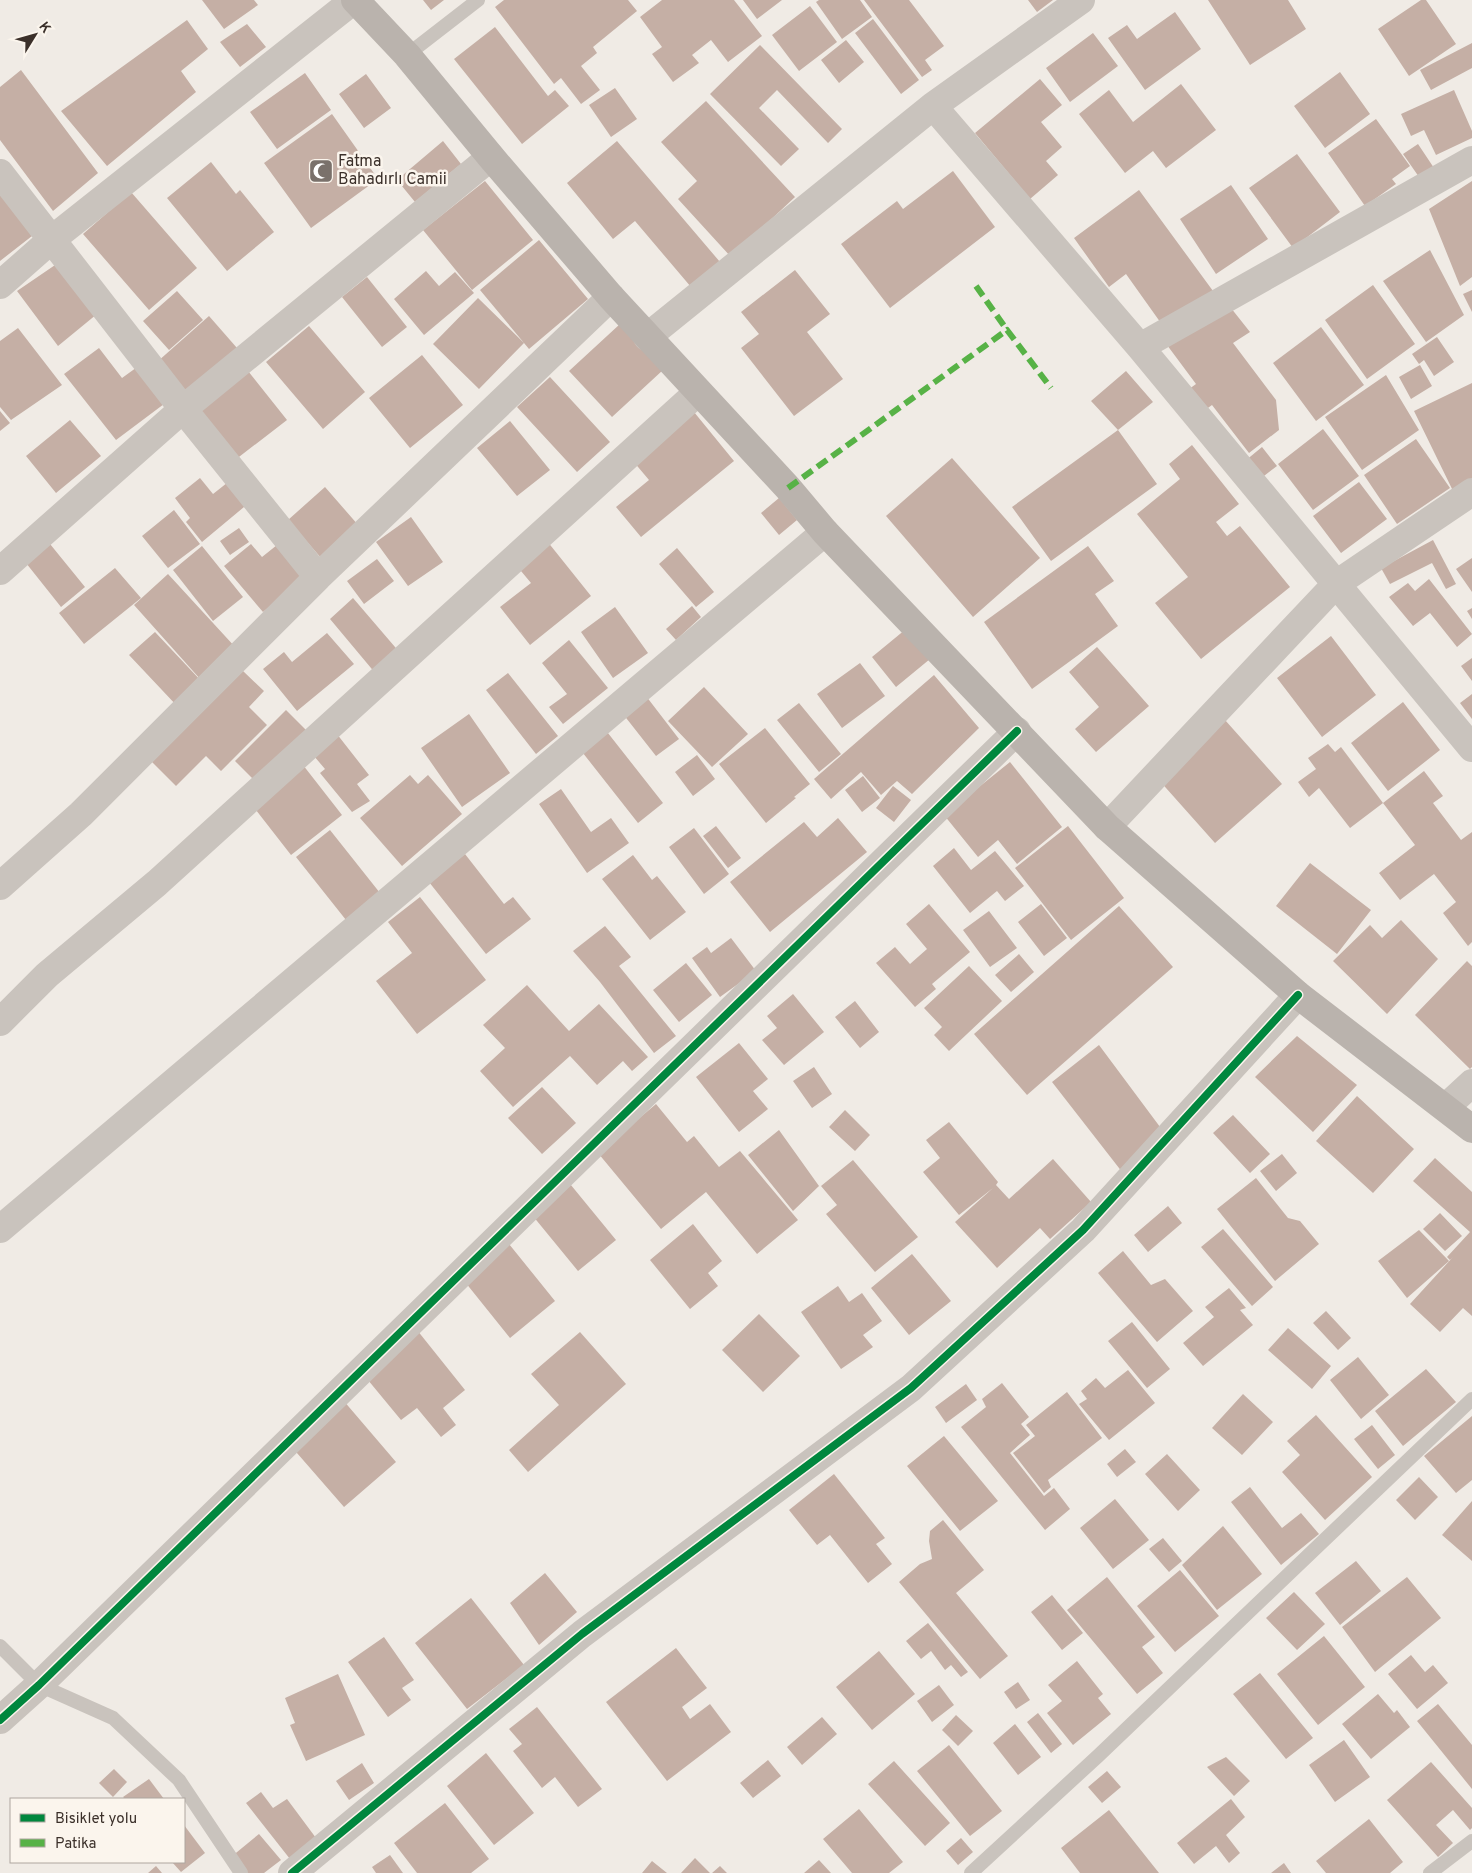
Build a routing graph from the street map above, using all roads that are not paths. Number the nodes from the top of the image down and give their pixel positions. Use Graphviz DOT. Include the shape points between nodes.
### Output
graph roads {
  1 [pos="354,0"];
  2 [pos="478,0"];
  3 [pos="1081,0"];
  4 [pos="407,55"];
  5 [pos="933,106"];
  6 [pos="491,157"];
  7 [pos="1472,160"];
  8 [pos="0,172"];
  9 [pos="51,240"];
  10 [pos="0,285"];
  11 [pos="611,297"];
  12 [pos="647,337"];
  13 [pos="1140,347"];
  14 [pos="698,392"];
  15 [pos="184,410"];
  16 [pos="1472,492"];
  17 [pos="825,532"];
  18 [pos="0,571"];
  19 [pos="318,577"];
  20 [pos="1336,584"];
  21 [pos="1017,731"];
  22 [pos="1472,748"];
  23 [pos="1107,827"];
  24 [pos="0,886"];
  25 [pos="1298,995"];
  26 [pos="0,1022"];
  27 [pos="1472,1083"];
  28 [pos="1446,1108"];
  29 [pos="1472,1129"];
  30 [pos="0,1229"];
  31 [pos="1472,1399"];
  32 [pos="0,1646"];
  33 [pos="39,1685"];
  34 [pos="0,1720"];
  35 [pos="1472,1841"];
  36 [pos="241,1873"];
  37 [pos="292,1873"];
  38 [pos="971,1873"];
  39 [pos="1430,1873"];
  1 -- 4 [label="main road"];
  1 -- 9 [label="street"];
  2 -- 4 [label="lane"];
  3 -- 5 [label="street"];
  4 -- 6 [label="main road"];
  5 -- 12 [label="street"];
  5 -- 13 [label="street"];
  6 -- 11 [label="main road"];
  6 -- 15 [label="street"];
  7 -- 13 [label="street"];
  8 -- 9 [label="street"];
  9 -- 10 [label="street"];
  9 -- 15 [label="street"];
  11 -- 12 [label="main road"];
  11 -- 19 [label="street"];
  12 -- 14 [label="main road"];
  13 -- 20 [label="street"];
  14 -- 17 [label="main road"];
  14 -- 26 [label="street" via="157,883 46,975"];
  15 -- 18 [label="street"];
  15 -- 19 [label="street"];
  16 -- 20 [label="street"];
  17 -- 21 [label="main road"];
  17 -- 30 [label="street"];
  19 -- 24 [label="street" via="81,814"];
  20 -- 22 [label="street"];
  20 -- 23 [label="street"];
  21 -- 23 [label="main road"];
  21 -- 33 [label="street"];
  23 -- 25 [label="main road"];
  25 -- 28 [label="main road"];
  25 -- 37 [label="street" via="1084,1230 911,1388 582,1634"];
  27 -- 28 [label="street"];
  28 -- 29 [label="main road"];
  31 -- 38 [label="lane"];
  32 -- 33 [label="lane"];
  33 -- 34 [label="street"];
  33 -- 36 [label="lane" via="113,1718 179,1780"];
  35 -- 39 [label="lane"];
}
